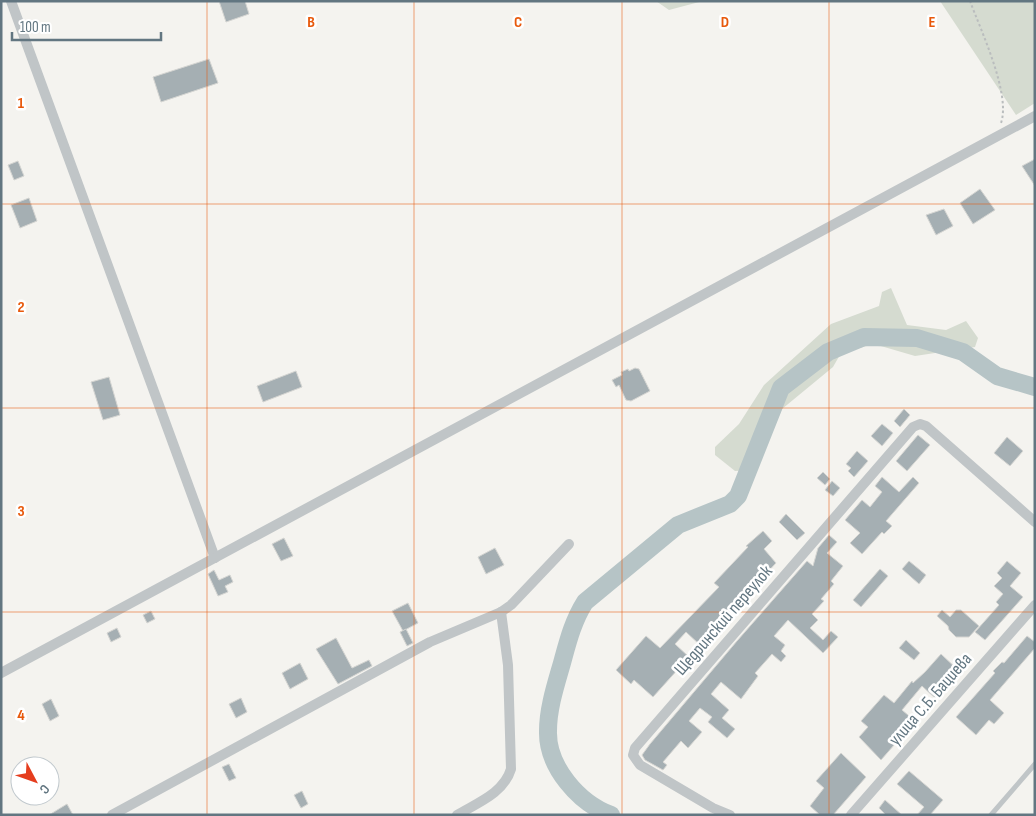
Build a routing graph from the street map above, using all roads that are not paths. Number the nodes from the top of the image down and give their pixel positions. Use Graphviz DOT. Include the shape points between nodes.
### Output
graph roads {
  1 [pos="11,1"];
  2 [pos="1035,116"];
  3 [pos="1035,522"];
  4 [pos="569,544"];
  5 [pos="215,558"];
  6 [pos="1035,604"];
  7 [pos="500,612"];
  8 [pos="1,674"];
  9 [pos="1035,764"];
  10 [pos="112,815"];
  11 [pos="457,815"];
  12 [pos="730,815"];
  13 [pos="850,815"];
  14 [pos="991,815"];
  1 -- 5 [label="street"];
  2 -- 5 [label="street"];
  3 -- 12 [label="street, Щедринский переулок" via="926,426 913,427 635,748 633,755 640,764"];
  4 -- 7 [label="street" via="511,605"];
  5 -- 8 [label="street"];
  6 -- 13 [label="street, улица С.Б. Бациева"];
  7 -- 10 [label="street" via="430,642"];
  7 -- 11 [label="street" via="508,665 511,769 508,779 495,792"];
  9 -- 14 [label="lane"];
}
